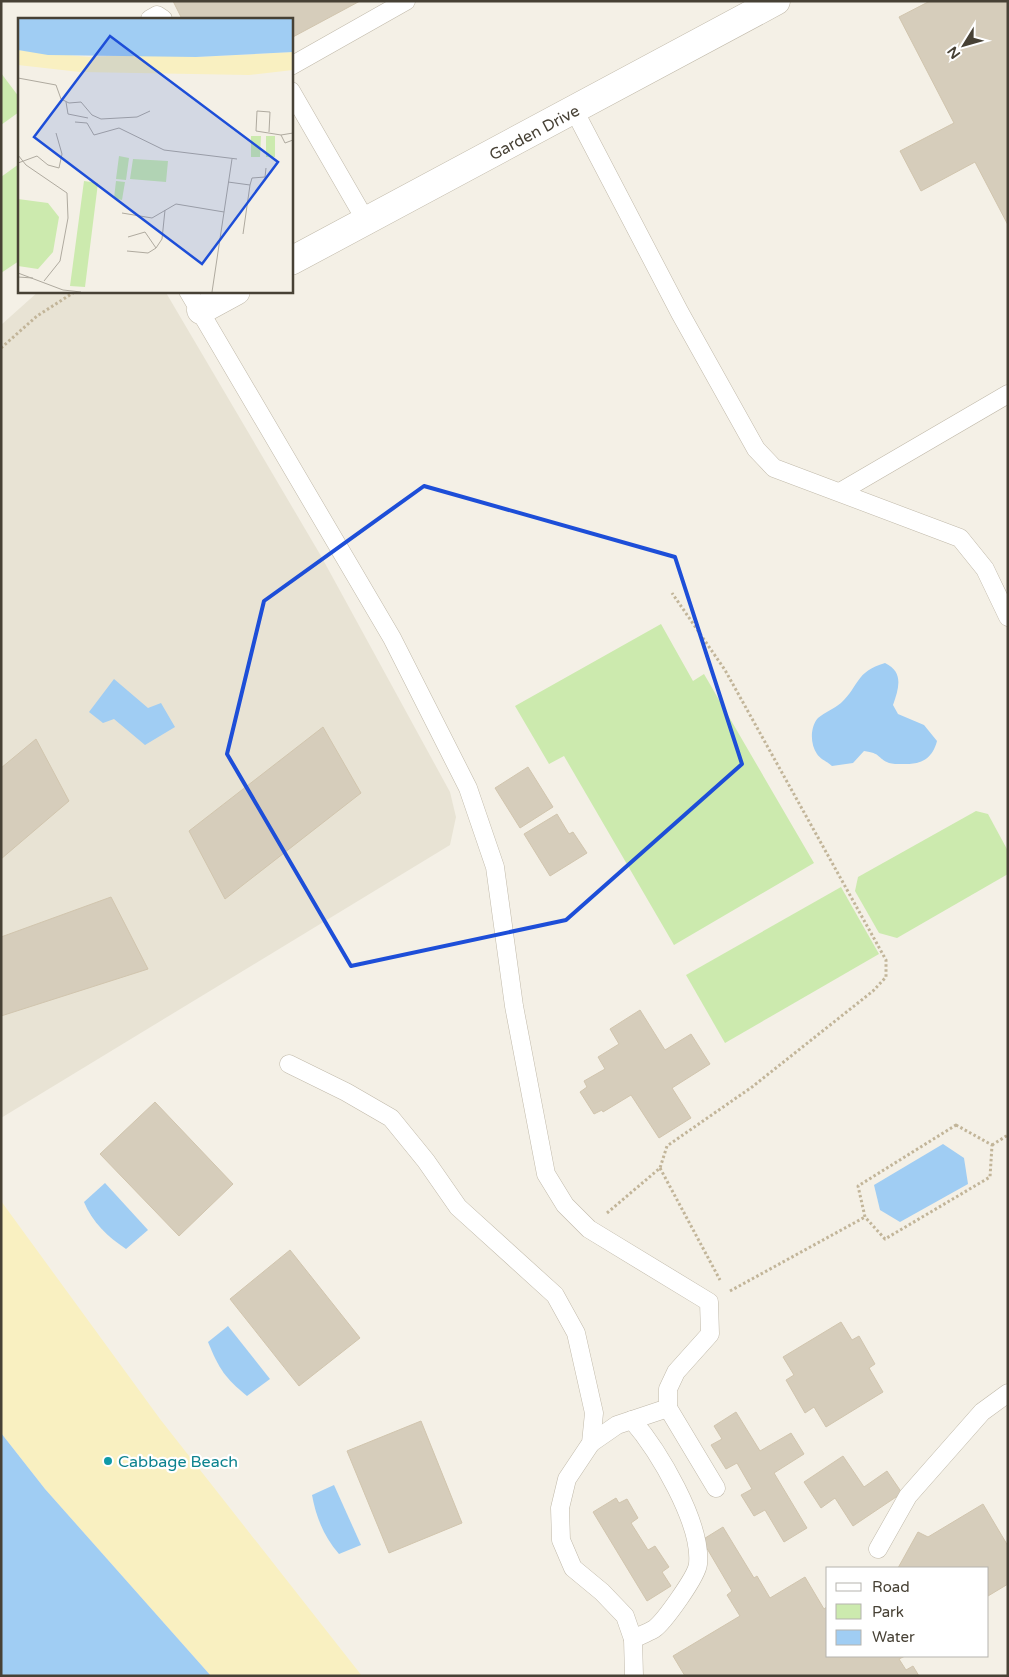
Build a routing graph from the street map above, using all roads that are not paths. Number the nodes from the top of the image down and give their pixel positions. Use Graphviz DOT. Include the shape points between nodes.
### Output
graph roads {
  1 [pos="406,1"];
  2 [pos="776,1"];
  3 [pos="292,65"];
  4 [pos="292,93"];
  5 [pos="574,110"];
  6 [pos="366,221"];
  7 [pos="292,260"];
  8 [pos="232,292"];
  9 [pos="194,301"];
  10 [pos="1008,394"];
  11 [pos="840,492"];
  12 [pos="1008,617"];
  13 [pos="289,1064"];
  14 [pos="1008,1393"];
  15 [pos="668,1408"];
  16 [pos="632,1420"];
  17 [pos="591,1443"];
  18 [pos="716,1488"];
  19 [pos="878,1549"];
  20 [pos="633,1639"];
  21 [pos="634,1676"];
  1 -- 3 [label="lane"];
  2 -- 5 [label="street, Garden Drive"];
  4 -- 6 [label="lane"];
  5 -- 6 [label="street, Garden Drive"];
  5 -- 11 [label="lane" via="680,313 756,449 774,468"];
  6 -- 7 [label="street, Garden Drive"];
  8 -- 9 [label="street"];
  9 -- 15 [label="lane" via="392,638 468,788 495,867 514,1006 546,1174 565,1205 589,1230 709,1302 710,1334 676,1372 668,1389"];
  10 -- 11 [label="lane"];
  11 -- 12 [label="lane" via="960,538 985,569"];
  13 -- 17 [label="lane" via="391,1118 458,1207 555,1295 576,1333 594,1413"];
  14 -- 19 [label="lane" via="982,1412 908,1496"];
  15 -- 16 [label="lane"];
  15 -- 18 [label="lane"];
  16 -- 17 [label="lane" via="617,1425"];
  16 -- 20 [label="lane" via="680,1496 696,1536 698,1565 677,1603 655,1629"];
  17 -- 20 [label="lane" via="567,1479 560,1508 561,1540 573,1568 625,1616"];
  20 -- 21 [label="lane"];
}
